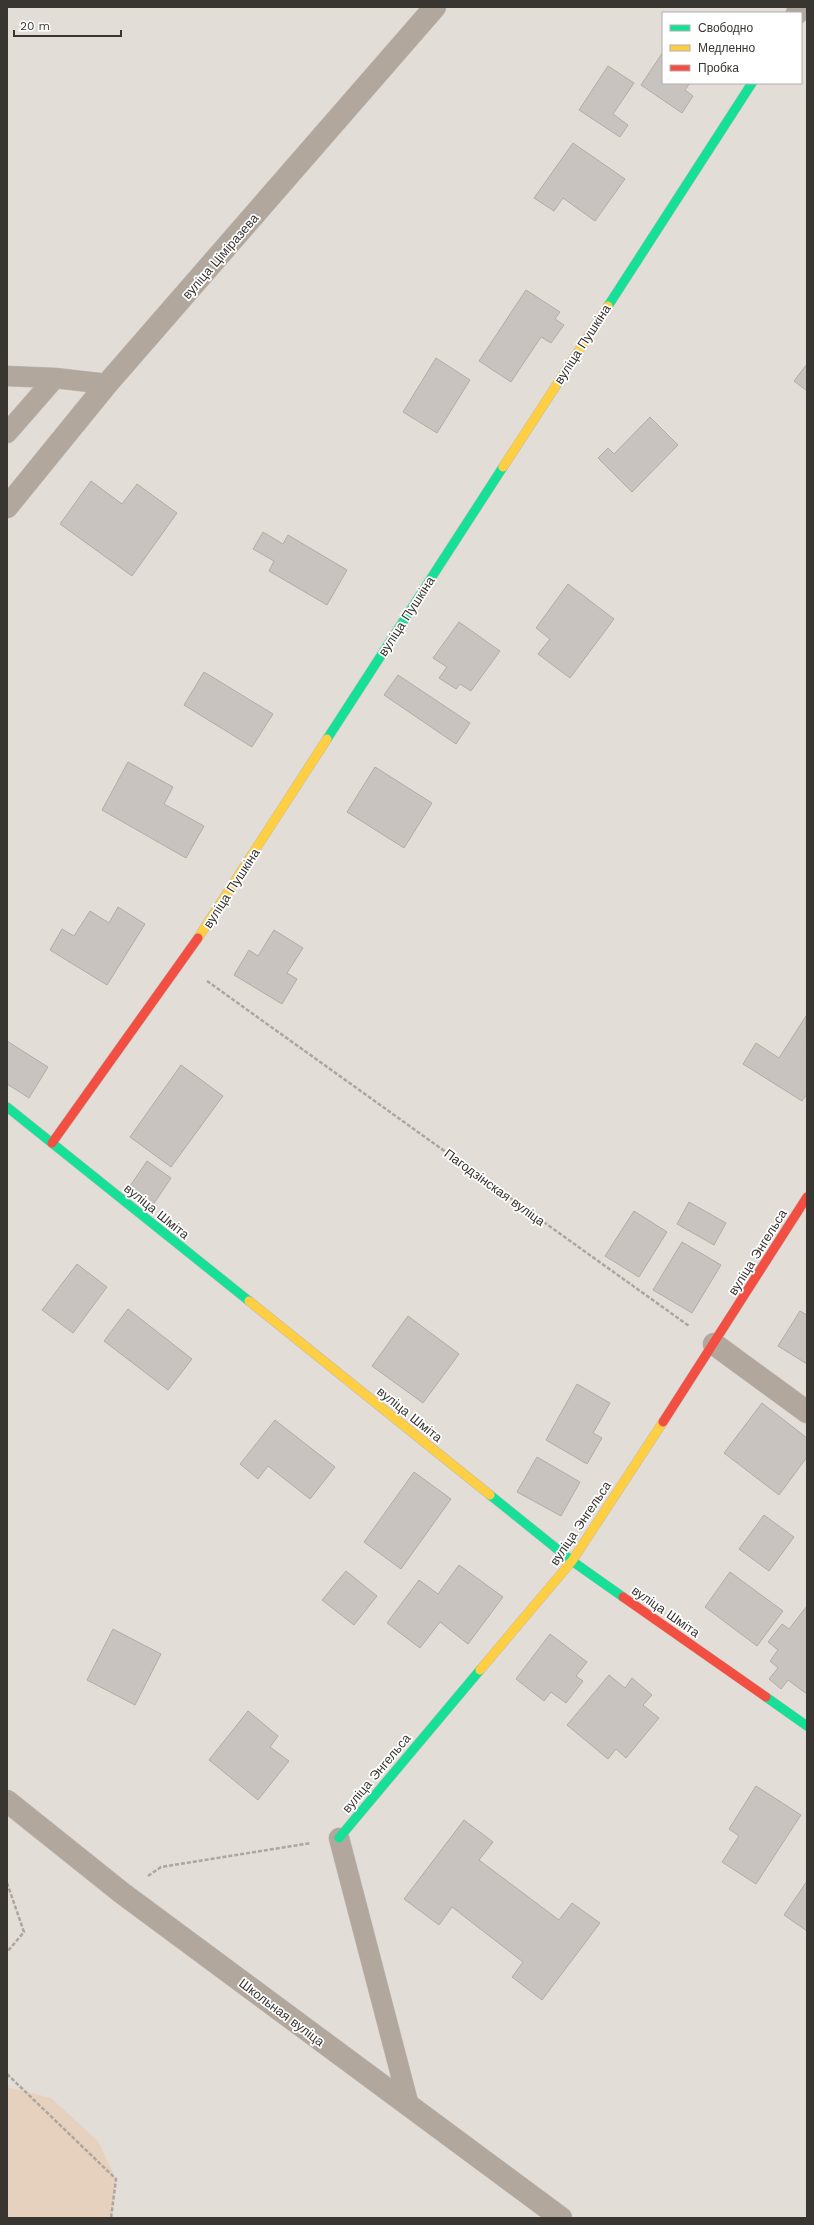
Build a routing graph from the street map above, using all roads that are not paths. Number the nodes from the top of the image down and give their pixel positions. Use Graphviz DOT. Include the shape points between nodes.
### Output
graph roads {
  1 [pos="435,7"];
  2 [pos="751,84"];
  3 [pos="7,376"];
  4 [pos="55,378"];
  5 [pos="107,384"];
  6 [pos="7,433"];
  7 [pos="7,507"];
  8 [pos="7,1107"];
  9 [pos="52,1143"];
  10 [pos="807,1197"];
  11 [pos="714,1344"];
  12 [pos="807,1412"];
  13 [pos="572,1561"];
  14 [pos="807,1726"];
  15 [pos="7,1801"];
  16 [pos="339,1838"];
  17 [pos="409,2106"];
  18 [pos="561,2218"];
  1 -- 5 [label="street, вуліца Ціміразева"];
  2 -- 9 [label="street, вуліца Пушкіна" via="182,963"];
  3 -- 4 [label="lane"];
  4 -- 5 [label="lane"];
  4 -- 6 [label="lane"];
  5 -- 7 [label="street, вуліца Ціміразева"];
  8 -- 9 [label="street, вуліца Шміта"];
  9 -- 13 [label="street, вуліца Шміта"];
  10 -- 11 [label="street, вуліца Энгельса"];
  11 -- 12 [label="street"];
  11 -- 13 [label="street, вуліца Энгельса"];
  13 -- 14 [label="street, вуліца Шміта"];
  13 -- 16 [label="street, вуліца Энгельса"];
  15 -- 17 [label="street, Школьная вуліца" via="122,1893"];
  16 -- 17 [label="lane"];
  17 -- 18 [label="street, Школьная вуліца"];
}
